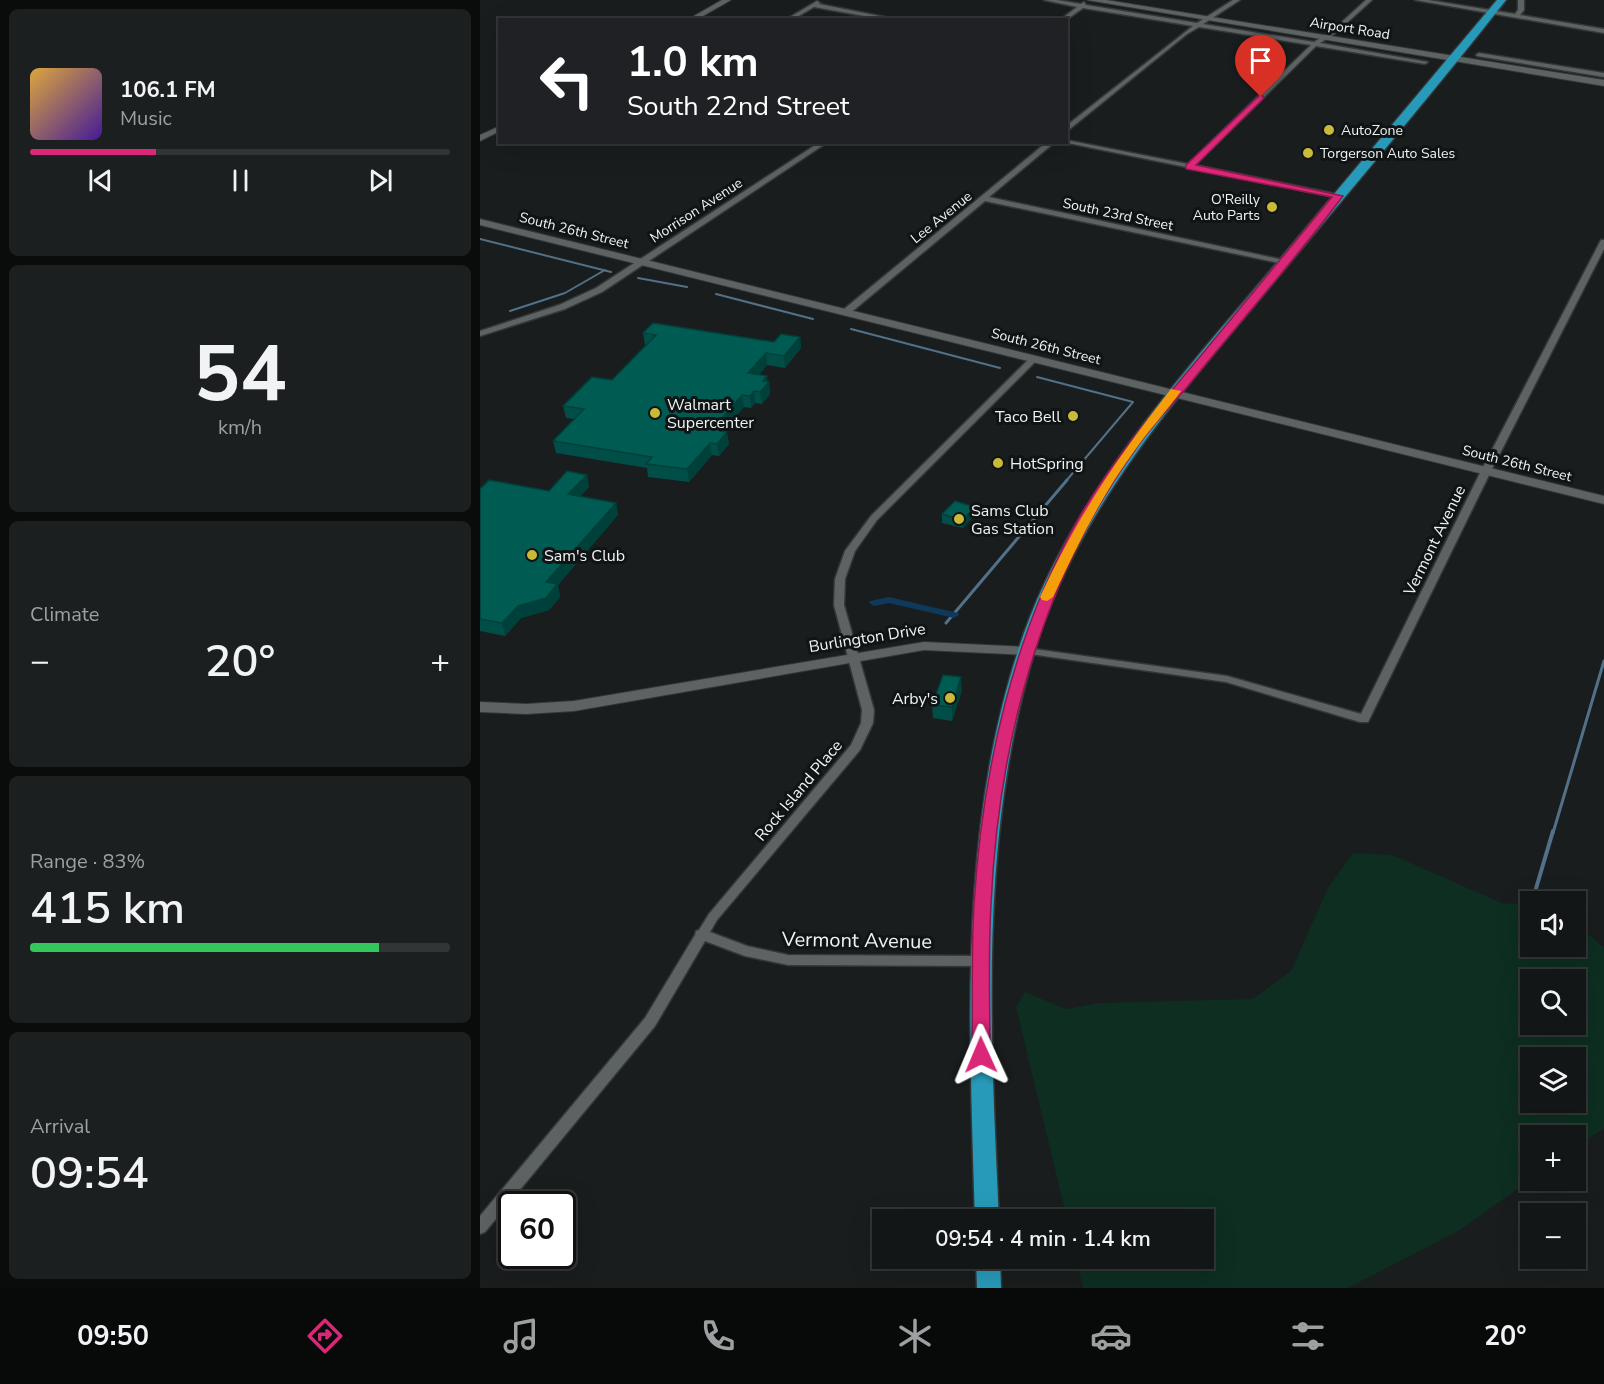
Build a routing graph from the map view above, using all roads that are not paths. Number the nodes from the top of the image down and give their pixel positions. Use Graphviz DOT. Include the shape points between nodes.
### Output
graph roads {
  1 [pos="727,0"];
  2 [pos="826,0"];
  3 [pos="1047,0"];
  4 [pos="1091,0"];
  5 [pos="1237,0"];
  6 [pos="1369,0"];
  7 [pos="1418,0"];
  8 [pos="1502,0"];
  9 [pos="1521,0"];
  10 [pos="813,5"];
  11 [pos="1082,6"];
  12 [pos="1491,12"];
  13 [pos="1516,17"];
  14 [pos="694,18"];
  15 [pos="790,18"];
  16 [pos="887,18"];
  17 [pos="1065,18"];
  18 [pos="1208,19"];
  19 [pos="1198,25"];
  20 [pos="1604,31"];
  21 [pos="1326,38"];
  22 [pos="1315,44"];
  23 [pos="1479,55"];
  24 [pos="1453,59"];
  25 [pos="1425,62"];
  26 [pos="1545,70"];
  27 [pos="1604,75"];
  28 [pos="1604,83"];
  29 [pos="1068,128"];
  30 [pos="498,129"];
  31 [pos="480,138"];
  32 [pos="1068,142"];
  33 [pos="822,144"];
  34 [pos="1050,144"];
  35 [pos="1189,167"];
  36 [pos="1339,196"];
  37 [pos="983,198"];
  38 [pos="480,222"];
  39 [pos="1604,242"];
  40 [pos="642,262"];
  41 [pos="1284,262"];
  42 [pos="846,312"];
  43 [pos="480,334"];
  44 [pos="1034,359"];
  45 [pos="1173,394"];
  46 [pos="1486,471"];
  47 [pos="1604,500"];
  48 [pos="1027,651"];
  49 [pos="854,656"];
  50 [pos="480,707"];
  51 [pos="1364,719"];
  52 [pos="701,934"];
  53 [pos="980,961"];
  54 [pos="987,1209"];
  55 [pos="480,1227"];
  56 [pos="988,1269"];
  57 [pos="989,1288"];
  1 -- 14 [label="street"];
  2 -- 10 [label="street"];
  3 -- 11 [label="street"];
  4 -- 11 [label="street"];
  4 -- 18 [label="main road, Airport Road"];
  5 -- 18 [label="street"];
  6 -- 21 [label="street"];
  7 -- 12 [label="street"];
  8 -- 12 [label="main road"];
  9 -- 13 [label="street"];
  10 -- 15 [label="street"];
  10 -- 16 [label="street"];
  11 -- 17 [label="street"];
  11 -- 19 [label="street"];
  12 -- 13 [label="street"];
  12 -- 24 [label="main road"];
  13 -- 20 [label="street"];
  18 -- 19 [label="street"];
  18 -- 21 [label="main road, Airport Road"];
  19 -- 22 [label="street"];
  19 -- 29 [label="street"];
  21 -- 22 [label="street"];
  21 -- 24 [label="main road, Airport Road"];
  22 -- 25 [label="street"];
  22 -- 35 [label="street"];
  23 -- 26 [label="street"];
  24 -- 26 [label="main road, Airport Road"];
  24 -- 36 [label="main road"];
  26 -- 27 [label="street"];
  26 -- 28 [label="main road, Airport Road"];
  30 -- 31 [label="street"];
  32 -- 35 [label="street"];
  33 -- 40 [label="street, Morrison Avenue"];
  34 -- 37 [label="street, Lee Avenue"];
  35 -- 36 [label="street"];
  36 -- 41 [label="main road"];
  37 -- 41 [label="street, South 23rd Street"];
  37 -- 42 [label="street, Lee Avenue"];
  38 -- 40 [label="street, South 26th Street"];
  39 -- 46 [label="street, Vermont Avenue"];
  40 -- 42 [label="street, South 26th Street"];
  40 -- 43 [label="street, Morrison Avenue" via="576,302"];
  41 -- 45 [label="main road"];
  42 -- 44 [label="street, South 26th Street"];
  44 -- 45 [label="street, South 26th Street"];
  44 -- 49 [label="street, Rock Island Place" via="874,518 854,544 842,572 838,598"];
  45 -- 46 [label="street, South 26th Street"];
  45 -- 48 [label="main road" via="1124,456 1086,516 1051,586"];
  46 -- 47 [label="street, South 26th Street"];
  46 -- 51 [label="street, Vermont Avenue"];
  48 -- 49 [label="street, Burlington Drive" via="934,645"];
  48 -- 51 [label="street, Burlington Drive" via="1227,679"];
  48 -- 53 [label="main road" via="993,801"];
  49 -- 50 [label="street, Burlington Drive" via="574,706 526,710"];
  49 -- 52 [label="street, Rock Island Place" via="868,710 860,741"];
  52 -- 53 [label="street, Vermont Avenue" via="745,951 788,960"];
  52 -- 55 [label="street, Rock Island Place" via="650,1022"];
  53 -- 54 [label="main road"];
  56 -- 57 [label="main road"];
}
